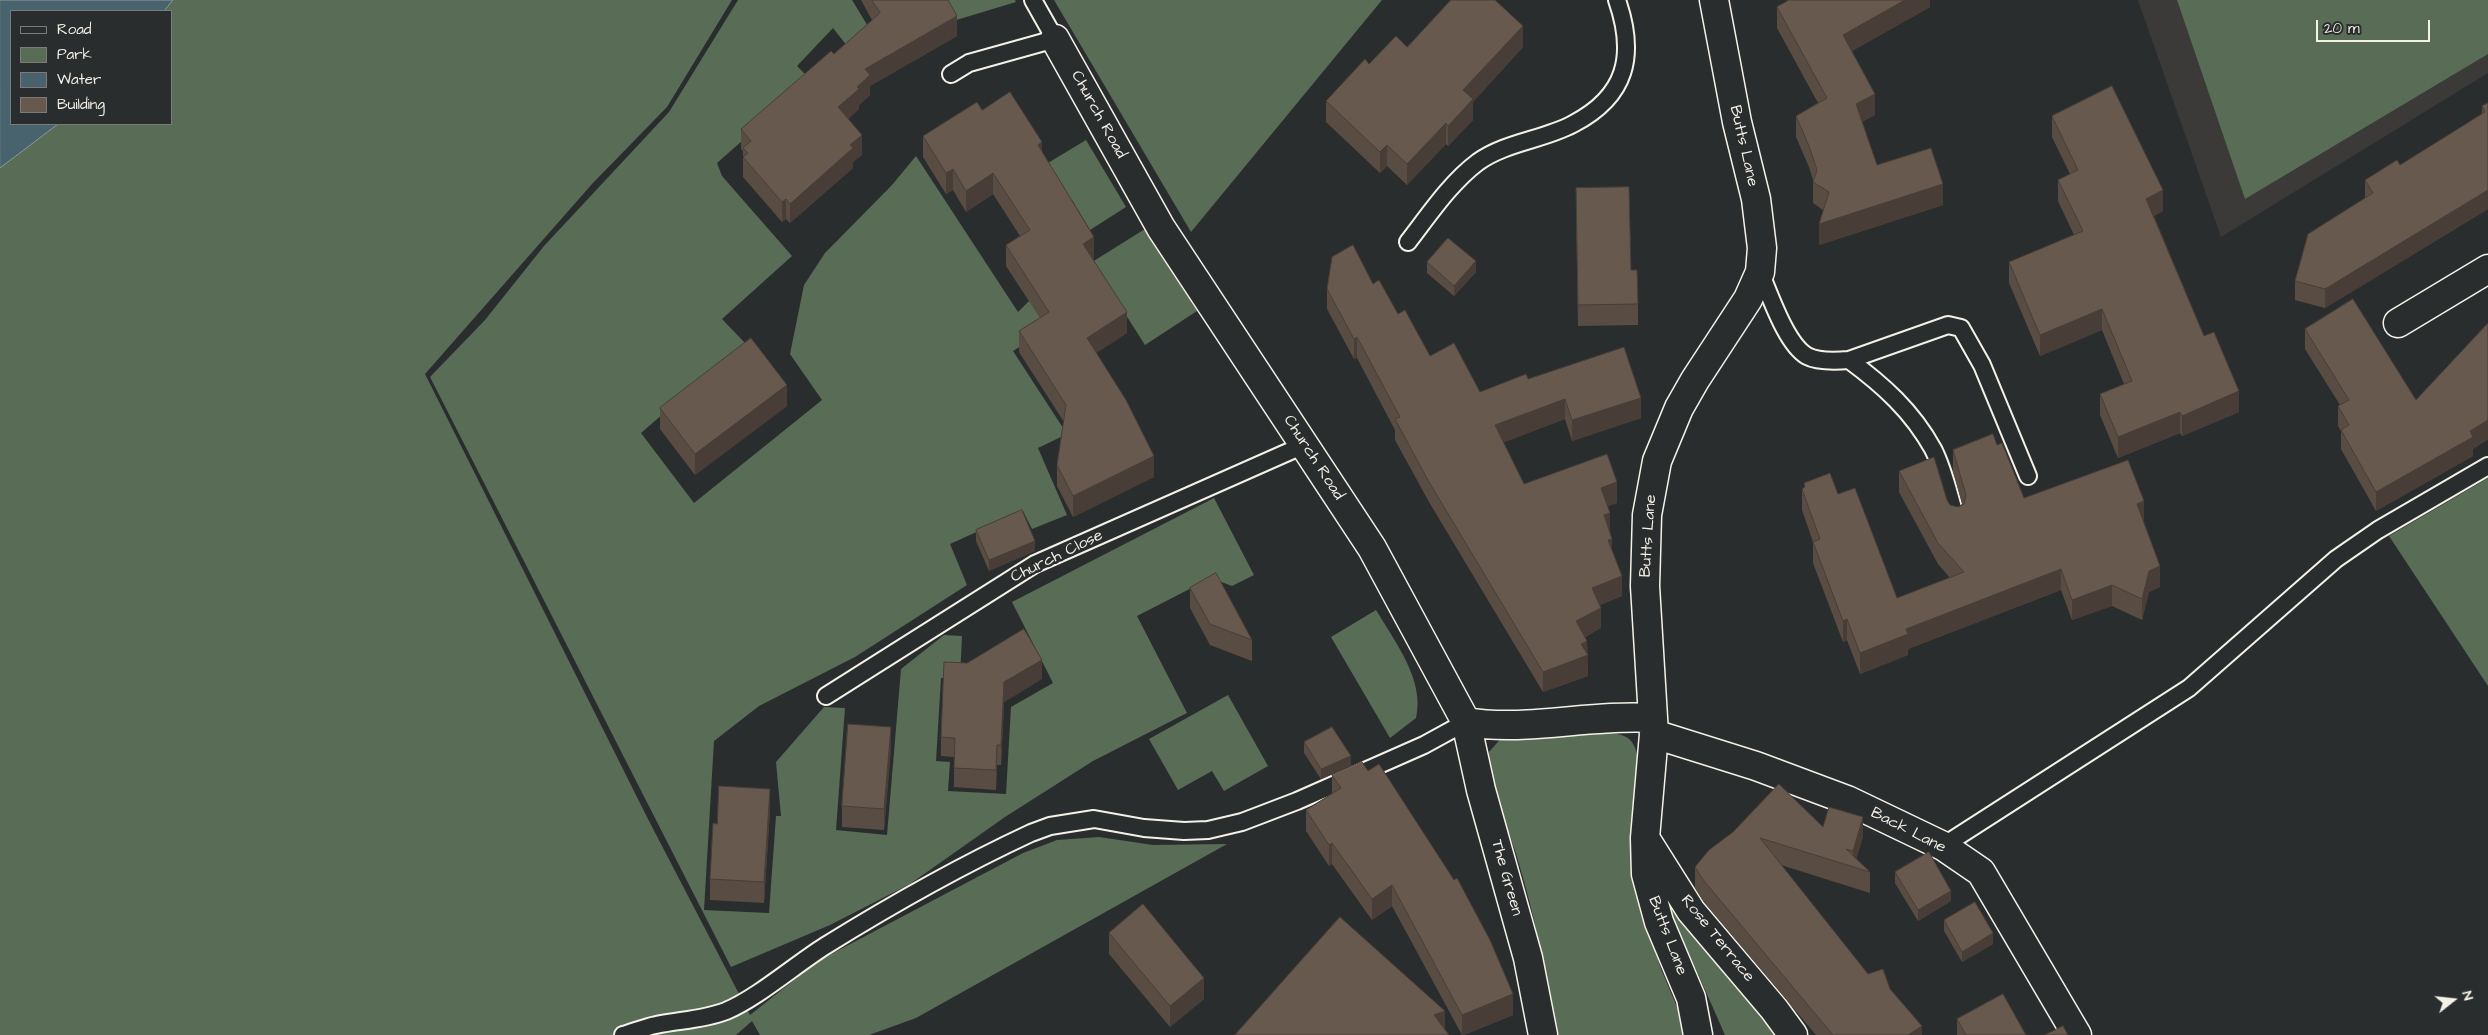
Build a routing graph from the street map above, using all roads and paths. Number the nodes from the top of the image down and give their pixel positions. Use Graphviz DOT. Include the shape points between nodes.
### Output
graph roads {
  1 [pos="1033,0"];
  2 [pos="1617,0"];
  3 [pos="1714,0"];
  4 [pos="1055,39"];
  5 [pos="951,74"];
  6 [pos="1408,242"];
  7 [pos="2488,269"];
  8 [pos="1760,272"];
  9 [pos="2398,323"];
  10 [pos="1849,360"];
  11 [pos="1304,445"];
  12 [pos="2488,466"];
  13 [pos="2028,476"];
  14 [pos="1956,518"];
  15 [pos="826,696"];
  16 [pos="1466,722"];
  17 [pos="1653,726"];
  18 [pos="1646,838"];
  19 [pos="1943,846"];
  20 [pos="623,1035"];
  21 [pos="1543,1035"];
  22 [pos="1698,1035"];
  23 [pos="1792,1035"];
  24 [pos="2077,1035"];
  1 -- 4 [label="lane"];
  2 -- 6 [label="lane" via="1623,16 1627,52 1621,80 1603,104 1572,125 1511,146 1478,162 1455,184"];
  3 -- 8 [label="street, Butts Lane" via="1737,122 1756,199 1762,248"];
  4 -- 5 [label="lane" via="969,63"];
  4 -- 11 [label="street, Church Road" via="1161,228"];
  7 -- 9 [label="street"];
  8 -- 10 [label="lane" via="1793,344 1808,357"];
  8 -- 17 [label="street, Butts Lane" via="1748,299 1694,380 1657,462 1647,515 1645,586"];
  10 -- 13 [label="lane" via="1948,325 1961,328 1982,365"];
  10 -- 14 [label="lane" via="1884,386 1934,450"];
  11 -- 15 [label="lane, Church Close" via="1035,564"];
  11 -- 16 [label="street, Church Road" via="1372,548"];
  12 -- 19 [label="lane" via="2378,530 2336,559 2189,688"];
  16 -- 17 [label="street" via="1495,727 1601,717"];
  16 -- 20 [label="lane" via="1424,745 1242,822 1208,830 1184,831 1094,820 1060,824 1031,833 914,893 735,1006 705,1018 655,1025"];
  16 -- 21 [label="street, The Green" via="1481,790 1528,958"];
  17 -- 18 [label="street, Butts Lane"];
  17 -- 19 [label="street, Back Lane" via="1847,800"];
  18 -- 22 [label="street, Butts Lane" via="1650,897 1685,982"];
  18 -- 23 [label="street, Rose Terrace" via="1691,911"];
  19 -- 24 [label="street, Back Lane" via="1981,872"];
}
